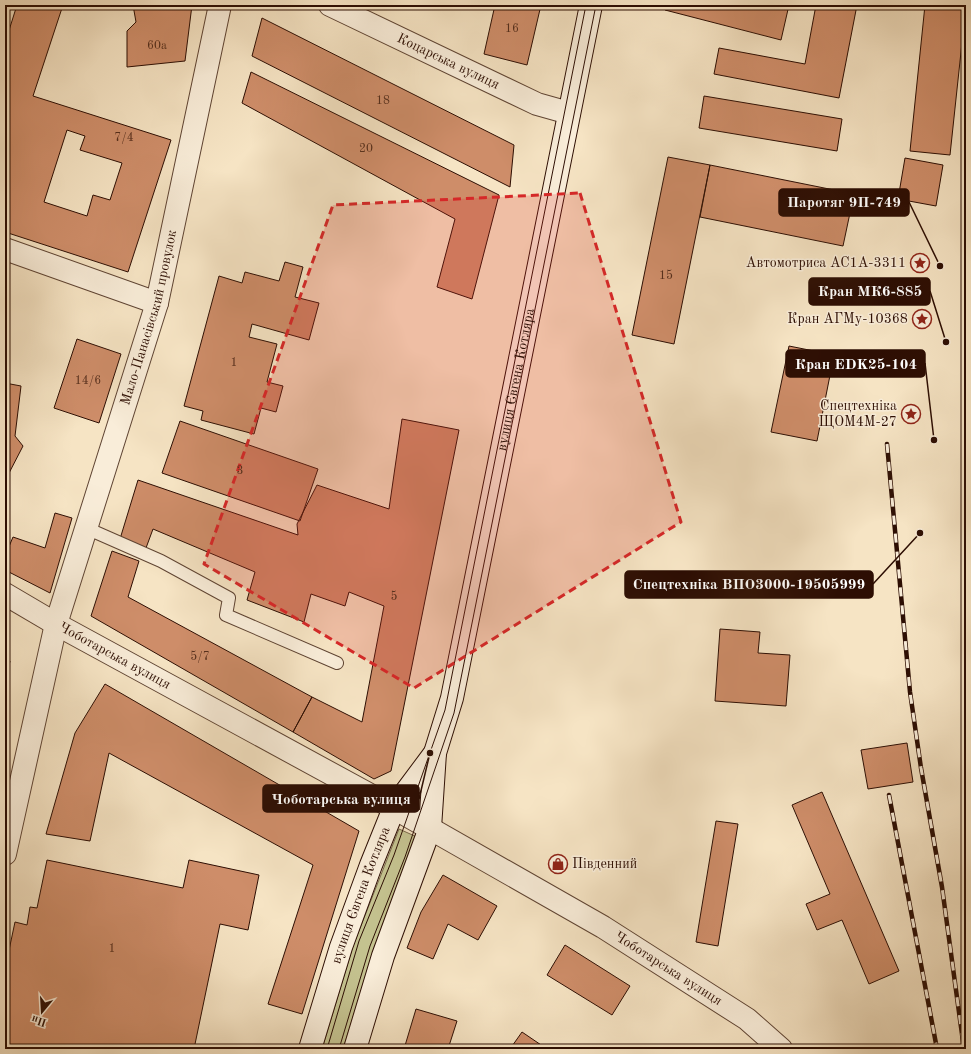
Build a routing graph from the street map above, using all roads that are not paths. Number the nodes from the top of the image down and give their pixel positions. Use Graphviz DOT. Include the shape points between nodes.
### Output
graph roads {
  1 [pos="220,5"];
  2 [pos="330,5"];
  3 [pos="591,5"];
  4 [pos="569,113"];
  5 [pos="5,249"];
  6 [pos="157,303"];
  7 [pos="86,528"];
  8 [pos="5,594"];
  9 [pos="56,624"];
  10 [pos="337,662"];
  11 [pos="435,753"];
  12 [pos="394,808"];
  13 [pos="430,828"];
  14 [pos="5,854"];
  15 [pos="310,1049"];
  16 [pos="355,1049"];
  17 [pos="781,1049"];
  1 -- 6 [label="street, Мало-Панасівський провулок"];
  2 -- 4 [label="street, Коцарська вулиця" via="537,104"];
  3 -- 4 [label="street, вулиця Євгена Котляра"];
  4 -- 11 [label="street, вулиця Євгена Котляра" via="452,698"];
  5 -- 6 [label="street"];
  6 -- 7 [label="street, Мало-Панасівський провулок"];
  7 -- 9 [label="street, Мало-Панасівський провулок"];
  7 -- 10 [label="lane" via="161,561 230,598 226,615"];
  8 -- 9 [label="street, Чоботарська вулиця"];
  9 -- 12 [label="street, Чоботарська вулиця"];
  9 -- 14 [label="street, Мало-Панасівський провулок"];
  11 -- 12 [label="street, вулиця Євгена Котляра"];
  11 -- 13 [label="street, вулиця Євгена Котляра"];
  12 -- 13 [label="street, Чоботарська вулиця"];
  12 -- 15 [label="street, вулиця Євгена Котляра" via="341,947"];
  13 -- 16 [label="street, вулиця Євгена Котляра" via="383,956"];
  13 -- 17 [label="street, Чоботарська вулиця" via="603,927 747,1019"];
}
